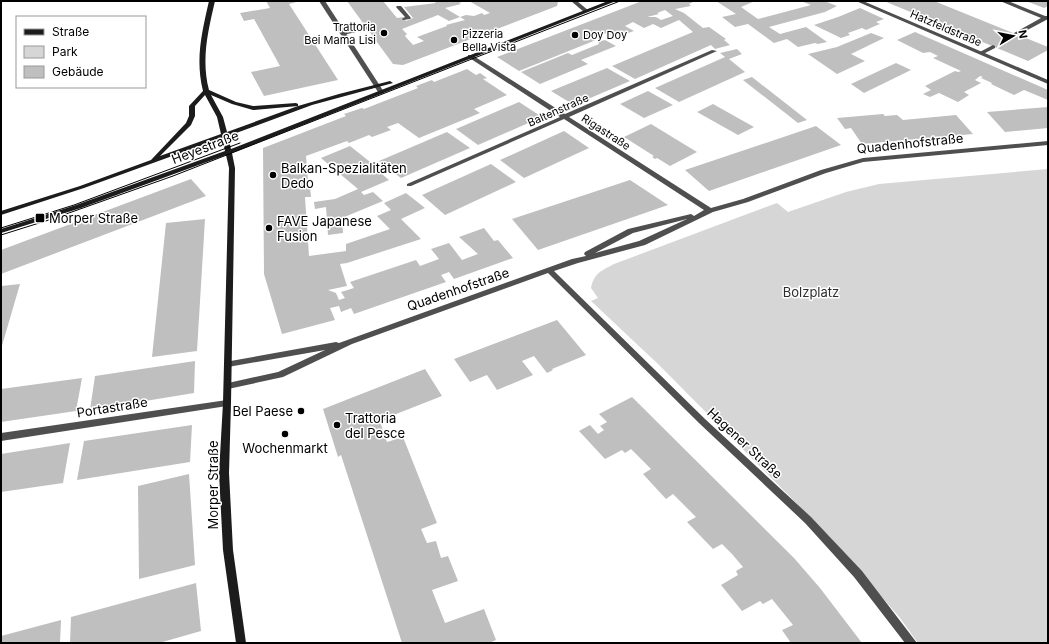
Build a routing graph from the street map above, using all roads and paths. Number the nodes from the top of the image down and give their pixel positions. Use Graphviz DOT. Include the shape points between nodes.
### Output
graph roads {
  1 [pos="212,1"];
  2 [pos="322,1"];
  3 [pos="574,1"];
  4 [pos="613,1"];
  5 [pos="859,1"];
  6 [pos="1003,1"];
  7 [pos="399,7"];
  8 [pos="586,11"];
  9 [pos="1047,17"];
  10 [pos="405,19"];
  11 [pos="367,28"];
  12 [pos="343,33"];
  13 [pos="1016,34"];
  14 [pos="993,47"];
  15 [pos="714,51"];
  16 [pos="981,53"];
  17 [pos="470,56"];
  18 [pos="1048,82"];
  19 [pos="379,89"];
  20 [pos="206,91"];
  21 [pos="310,104"];
  22 [pos="566,118"];
  23 [pos="224,135"];
  24 [pos="1048,144"];
  25 [pos="228,152"];
  26 [pos="151,162"];
  27 [pos="409,185"];
  28 [pos="710,211"];
  29 [pos="1,213"];
  30 [pos="1,231"];
  31 [pos="575,261"];
  32 [pos="550,271"];
  33 [pos="349,342"];
  34 [pos="228,364"];
  35 [pos="228,386"];
  36 [pos="228,403"];
  37 [pos="1,437"];
  38 [pos="241,643"];
  39 [pos="912,643"];
  1 -- 20 [label="main road, Morper Straße" via="202,49 202,76"];
  2 -- 12 [label="street"];
  3 -- 8 [label="street"];
  4 -- 8 [label="main road, Heyestraße"];
  5 -- 16 [label="street, Hatzfeldstraße"];
  6 -- 9 [label="street"];
  7 -- 10 [label="street" via="408,18"];
  8 -- 17 [label="main road, Heyestraße"];
  9 -- 13 [label="street"];
  11 -- 12 [label="street"];
  12 -- 19 [label="street"];
  14 -- 16 [label="street"];
  15 -- 22 [label="street, Baltenstraße"];
  16 -- 18 [label="street, Hatzfeldstraße"];
  17 -- 19 [label="main road, Heyestraße"];
  17 -- 22 [label="street, Rigastraße"];
  19 -- 21 [label="main road, Heyestraße" via="341,95"];
  19 -- 25 [label="main road, Heyestraße"];
  20 -- 21 [label="main road" via="253,108"];
  20 -- 23 [label="main road, Morper Straße" via="220,117"];
  20 -- 26 [label="main road" via="192,106 189,124"];
  21 -- 23 [label="main road, Heyestraße"];
  22 -- 27 [label="street, Baltenstraße"];
  22 -- 28 [label="street, Rigastraße"];
  23 -- 25 [label="main road, Morper Straße"];
  23 -- 26 [label="main road, Heyestraße"];
  24 -- 28 [label="street, Quadenhofstraße" via="842,164"];
  25 -- 30 [label="main road, Heyestraße"];
  25 -- 34 [label="main road, Morper Straße" via="232,168"];
  26 -- 29 [label="main road, Heyestraße"];
  28 -- 31 [label="street, Quadenhofstraße" via="642,243"];
  28 -- 31 [label="street, Quadenhofstraße" via="631,231"];
  31 -- 32 [label="street, Quadenhofstraße"];
  32 -- 33 [label="street, Quadenhofstraße"];
  32 -- 39 [label="street, Hagener Straße" via="702,421 808,520 858,574"];
  33 -- 34 [label="street, Quadenhofstraße"];
  33 -- 35 [label="street, Quadenhofstraße" via="280,375"];
  34 -- 35 [label="main road, Morper Straße"];
  35 -- 36 [label="main road, Morper Straße"];
  36 -- 37 [label="street, Portastraße"];
  36 -- 38 [label="main road, Morper Straße" via="225,506 228,550"];
}
